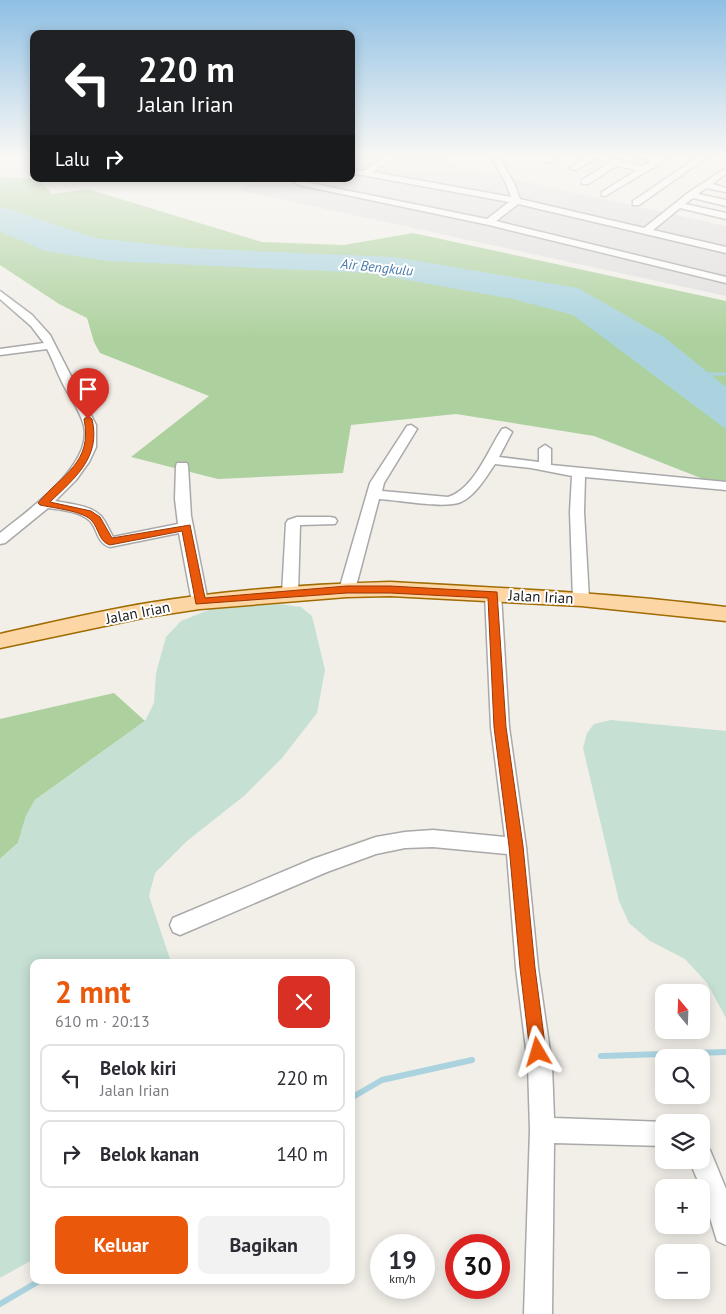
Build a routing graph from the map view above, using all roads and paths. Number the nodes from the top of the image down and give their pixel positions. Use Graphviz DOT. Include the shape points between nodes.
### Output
graph roads {
  1 [pos="460,216"];
  2 [pos="496,216"];
  3 [pos="582,216"];
  4 [pos="665,216"];
  5 [pos="488,222"];
  6 [pos="646,231"];
  7 [pos="726,250"];
  8 [pos="726,280"];
  9 [pos="0,294"];
  10 [pos="51,345"];
  11 [pos="0,352"];
  12 [pos="411,429"];
  13 [pos="506,432"];
  14 [pos="545,449"];
  15 [pos="492,460"];
  16 [pos="182,466"];
  17 [pos="545,468"];
  18 [pos="579,473"];
  19 [pos="726,486"];
  20 [pos="374,494"];
  21 [pos="43,503"];
  22 [pos="330,521"];
  23 [pos="187,527"];
  24 [pos="0,540"];
  25 [pos="347,590"];
  26 [pos="290,594"];
  27 [pos="493,594"];
  28 [pos="581,600"];
  29 [pos="200,602"];
  30 [pos="726,614"];
  31 [pos="0,641"];
  32 [pos="516,846"];
  33 [pos="180,925"];
  34 [pos="542,1130"];
  35 [pos="655,1134"];
  36 [pos="706,1169"];
  37 [pos="726,1232"];
  38 [pos="538,1314"];
  1 -- 5 [label="street"];
  2 -- 5 [label="street"];
  3 -- 6 [label="street"];
  4 -- 6 [label="street"];
  5 -- 8 [label="street"];
  6 -- 7 [label="street"];
  9 -- 10 [label="street" via="34,324"];
  10 -- 11 [label="street"];
  10 -- 21 [label="street" via="88,419 91,433 90,445 74,473"];
  12 -- 20 [label="street" via="380,476"];
  13 -- 15 [label="street"];
  14 -- 17 [label="street"];
  15 -- 17 [label="street"];
  15 -- 20 [label="street" via="464,496 456,500"];
  16 -- 23 [label="street" via="180,483"];
  17 -- 18 [label="street"];
  18 -- 19 [label="street"];
  18 -- 28 [label="street" via="577,512"];
  20 -- 25 [label="street"];
  21 -- 23 [label="street" via="88,513 96,519 110,542"];
  21 -- 24 [label="street"];
  22 -- 26 [label="street" via="297,520 293,523"];
  23 -- 29 [label="street"];
  25 -- 26 [label="main road, Jalan Irian"];
  25 -- 27 [label="main road, Jalan Irian"];
  26 -- 29 [label="main road, Jalan Irian"];
  27 -- 28 [label="main road, Jalan Irian"];
  27 -- 32 [label="street" via="500,727"];
  28 -- 30 [label="main road, Jalan Irian"];
  29 -- 31 [label="main road, Jalan Irian"];
  32 -- 33 [label="street" via="427,838 396,842 320,866"];
  32 -- 34 [label="street" via="540,1066"];
  34 -- 35 [label="street"];
  34 -- 38 [label="street"];
  36 -- 37 [label="street"];
}
